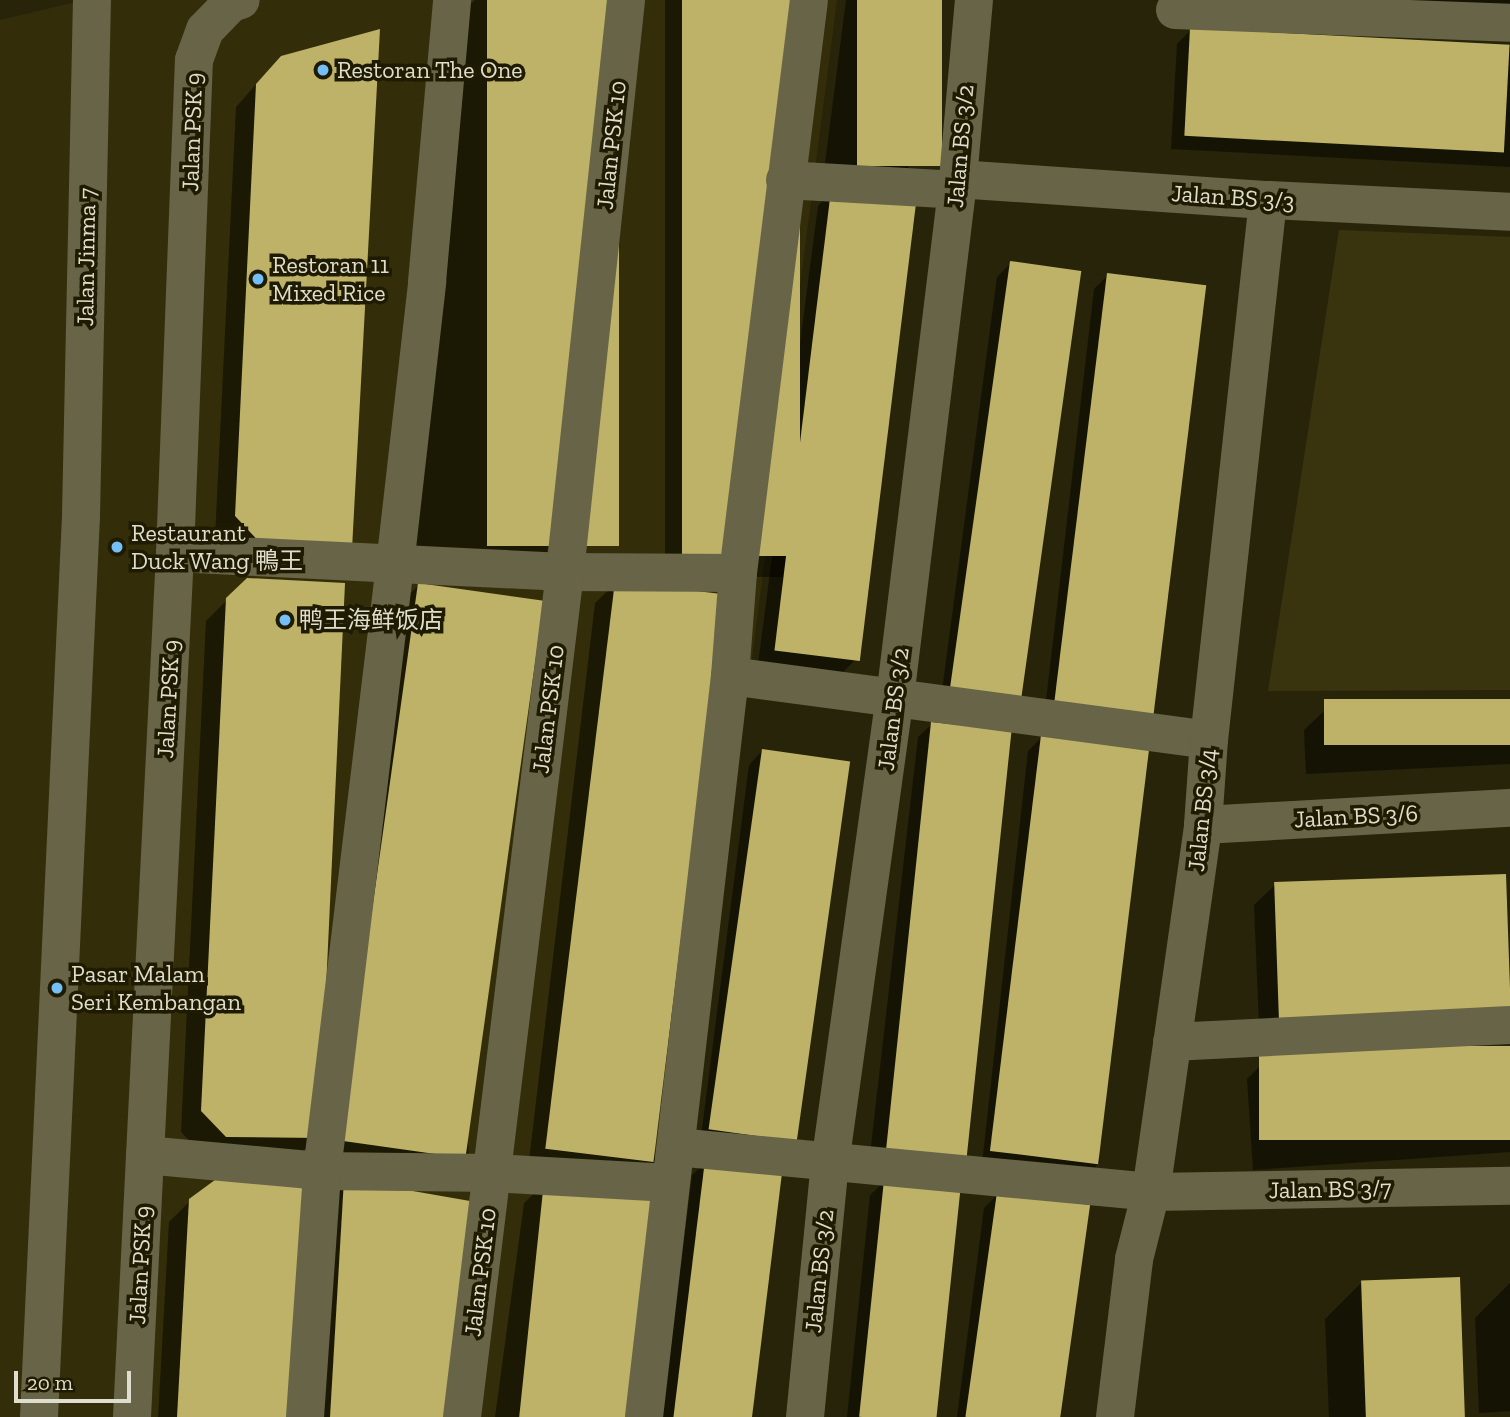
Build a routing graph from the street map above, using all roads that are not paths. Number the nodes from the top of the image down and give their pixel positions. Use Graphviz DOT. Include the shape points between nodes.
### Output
graph roads {
  1 [pos="92,0"];
  2 [pos="241,0"];
  3 [pos="453,0"];
  4 [pos="626,0"];
  5 [pos="809,0"];
  6 [pos="974,0"];
  7 [pos="1175,10"];
  8 [pos="1510,23"];
  9 [pos="785,180"];
  10 [pos="957,184"];
  11 [pos="1268,200"];
  12 [pos="1510,212"];
  13 [pos="175,553"];
  14 [pos="396,565"];
  15 [pos="565,572"];
  16 [pos="738,573"];
  17 [pos="730,676"];
  18 [pos="895,698"];
  19 [pos="1209,740"];
  20 [pos="1510,808"];
  21 [pos="1203,825"];
  22 [pos="1510,1025"];
  23 [pos="1172,1042"];
  24 [pos="145,1155"];
  25 [pos="831,1164"];
  26 [pos="673,1165"];
  27 [pos="322,1171"];
  28 [pos="492,1173"];
  29 [pos="1510,1186"];
  30 [pos="1151,1192"];
  31 [pos="39,1417"];
  32 [pos="132,1417"];
  33 [pos="304,1417"];
  34 [pos="463,1417"];
  35 [pos="645,1417"];
  36 [pos="804,1417"];
  37 [pos="1115,1417"];
  1 -- 31 [label="street, Jalan Jinma 7" via="81,515"];
  2 -- 13 [label="street, Jalan PSK 9" via="205,30 194,60"];
  3 -- 14 [label="street"];
  4 -- 15 [label="street, Jalan PSK 10"];
  5 -- 9 [label="street"];
  6 -- 10 [label="street, Jalan BS 3/2"];
  7 -- 8 [label="street"];
  9 -- 10 [label="street, Jalan BS 3/3"];
  9 -- 16 [label="street"];
  10 -- 11 [label="street, Jalan BS 3/3"];
  10 -- 18 [label="street, Jalan BS 3/2"];
  11 -- 12 [label="street, Jalan BS 3/3"];
  11 -- 19 [label="street, Jalan BS 3/4"];
  13 -- 14 [label="street"];
  13 -- 24 [label="street, Jalan PSK 9"];
  14 -- 15 [label="street"];
  14 -- 27 [label="street"];
  15 -- 16 [label="street"];
  15 -- 28 [label="street, Jalan PSK 10"];
  16 -- 17 [label="street"];
  17 -- 18 [label="street"];
  17 -- 26 [label="street"];
  18 -- 19 [label="street"];
  18 -- 25 [label="street, Jalan BS 3/2"];
  19 -- 21 [label="street, Jalan BS 3/4"];
  20 -- 21 [label="street, Jalan BS 3/6"];
  21 -- 23 [label="street, Jalan BS 3/4"];
  22 -- 23 [label="street"];
  23 -- 30 [label="street, Jalan BS 3/4"];
  24 -- 27 [label="street, Jalan BS 3/7"];
  24 -- 32 [label="street, Jalan PSK 9"];
  25 -- 26 [label="street, Jalan BS 3/7"];
  25 -- 30 [label="street, Jalan BS 3/7"];
  25 -- 36 [label="street, Jalan BS 3/2"];
  26 -- 28 [label="street, Jalan BS 3/7"];
  26 -- 35 [label="street"];
  27 -- 28 [label="street, Jalan BS 3/7"];
  27 -- 33 [label="street"];
  28 -- 34 [label="street, Jalan PSK 10"];
  29 -- 30 [label="street, Jalan BS 3/7"];
  30 -- 37 [label="street, Jalan BS 3/4" via="1134,1259"];
}
